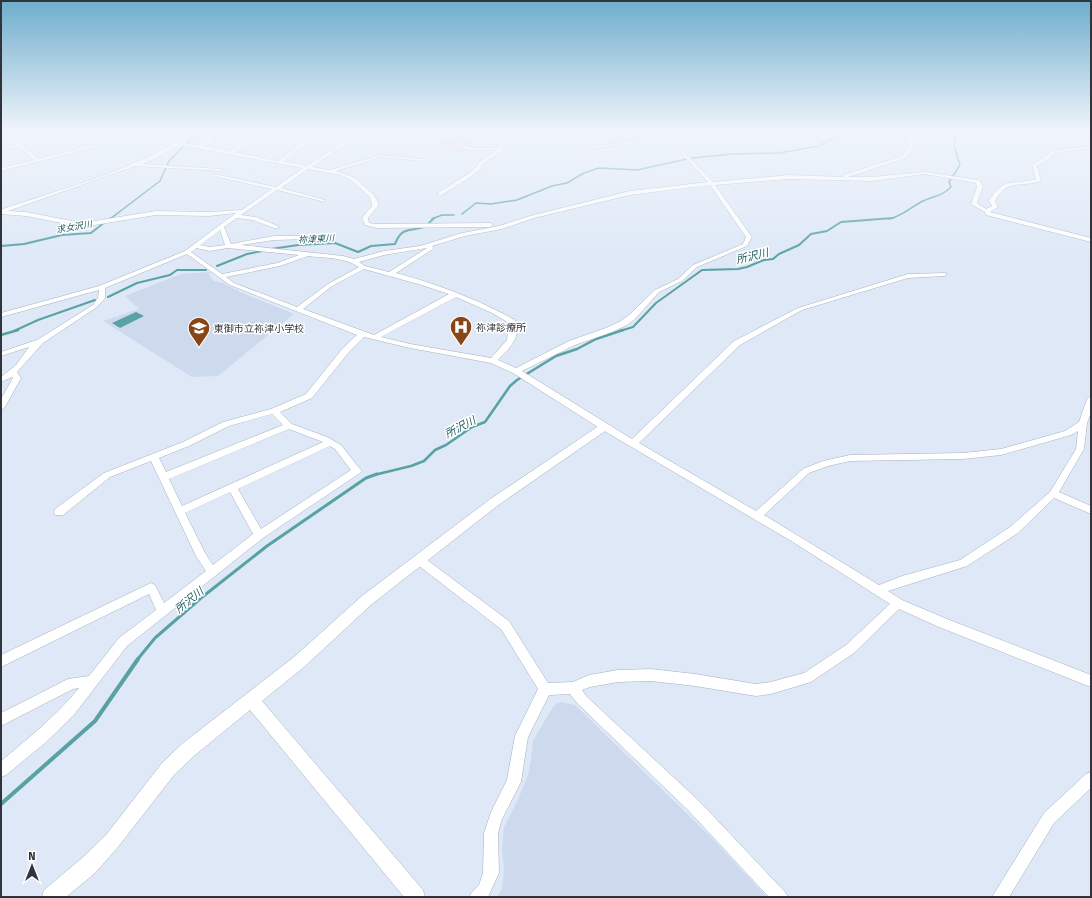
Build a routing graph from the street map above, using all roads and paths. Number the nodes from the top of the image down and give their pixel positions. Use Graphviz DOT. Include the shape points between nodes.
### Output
graph roads {
  1 [pos="112,174"];
  2 [pos="217,174"];
  3 [pos="298,174"];
  4 [pos="340,174"];
  5 [pos="471,174"];
  6 [pos="703,174"];
  7 [pos="853,174"];
  8 [pos="917,174"];
  9 [pos="939,174"];
  10 [pos="1037,174"];
  11 [pos="841,178"];
  12 [pos="712,184"];
  13 [pos="277,188"];
  14 [pos="440,194"];
  15 [pos="323,201"];
  16 [pos="244,211"];
  17 [pos="987,211"];
  18 [pos="1,212"];
  19 [pos="237,216"];
  20 [pos="512,224"];
  21 [pos="455,225"];
  22 [pos="221,226"];
  23 [pos="276,227"];
  24 [pos="464,234"];
  25 [pos="309,238"];
  26 [pos="1091,240"];
  27 [pos="438,243"];
  28 [pos="194,246"];
  29 [pos="229,246"];
  30 [pos="187,252"];
  31 [pos="309,254"];
  32 [pos="354,261"];
  33 [pos="362,266"];
  34 [pos="390,274"];
  35 [pos="944,274"];
  36 [pos="220,276"];
  37 [pos="101,287"];
  38 [pos="455,294"];
  39 [pos="296,310"];
  40 [pos="1,315"];
  41 [pos="362,334"];
  42 [pos="375,337"];
  43 [pos="40,342"];
  44 [pos="1,354"];
  45 [pos="493,361"];
  46 [pos="516,371"];
  47 [pos="14,373"];
  48 [pos="1,380"];
  49 [pos="1091,399"];
  50 [pos="1,407"];
  51 [pos="274,411"];
  52 [pos="1083,422"];
  53 [pos="289,426"];
  54 [pos="604,427"];
  55 [pos="330,443"];
  56 [pos="633,444"];
  57 [pos="154,457"];
  58 [pos="164,477"];
  59 [pos="232,487"];
  60 [pos="1053,494"];
  61 [pos="1091,510"];
  62 [pos="180,511"];
  63 [pos="59,512"];
  64 [pos="757,516"];
  65 [pos="259,535"];
  66 [pos="419,560"];
  67 [pos="212,571"];
  68 [pos="878,590"];
  69 [pos="898,603"];
  70 [pos="162,611"];
  71 [pos="1,661"];
  72 [pos="93,681"];
  73 [pos="1091,681"];
  74 [pos="573,688"];
  75 [pos="545,689"];
  76 [pos="251,700"];
  77 [pos="1,720"];
  78 [pos="1,770"];
  79 [pos="1091,778"];
  80 [pos="51,897"];
  81 [pos="416,897"];
  82 [pos="477,897"];
  83 [pos="780,897"];
  84 [pos="1000,897"];
  1 -- 18 [label="street"];
  2 -- 13 [label="street"];
  3 -- 13 [label="street"];
  4 -- 21 [label="street" via="353,179 372,196 375,206 365,218 367,224"];
  5 -- 14 [label="street"];
  6 -- 12 [label="street"];
  7 -- 11 [label="street"];
  8 -- 11 [label="street" via="872,179"];
  9 -- 17 [label="street" via="978,182 980,187 974,204"];
  10 -- 17 [label="street" via="1039,180 1005,184 992,201 995,207"];
  11 -- 12 [label="street" via="789,178"];
  12 -- 20 [label="street" via="630,193"];
  12 -- 46 [label="street" via="749,237 745,245 695,266 680,280 657,292 624,323 572,343"];
  13 -- 15 [label="street"];
  13 -- 16 [label="street"];
  16 -- 18 [label="street" via="209,214 156,213 82,225"];
  16 -- 19 [label="street"];
  17 -- 26 [label="street" via="988,214"];
  19 -- 22 [label="street"];
  19 -- 23 [label="street" via="254,218"];
  20 -- 21 [label="street"];
  20 -- 24 [label="street"];
  21 -- 24 [label="street" via="464,230"];
  22 -- 28 [label="street"];
  22 -- 29 [label="street"];
  24 -- 27 [label="street"];
  25 -- 29 [label="street" via="274,238"];
  27 -- 32 [label="street"];
  27 -- 34 [label="street"];
  28 -- 29 [label="street" via="210,249"];
  28 -- 30 [label="street"];
  29 -- 31 [label="street"];
  30 -- 36 [label="street"];
  30 -- 37 [label="street"];
  31 -- 32 [label="street"];
  31 -- 36 [label="street" via="278,265"];
  32 -- 33 [label="street"];
  33 -- 34 [label="street"];
  33 -- 39 [label="street"];
  34 -- 38 [label="street" via="427,283"];
  35 -- 56 [label="street" via="908,276 800,309 737,342"];
  36 -- 39 [label="street" via="232,284"];
  37 -- 40 [label="street"];
  37 -- 43 [label="street" via="102,295 95,306"];
  38 -- 42 [label="street"];
  38 -- 45 [label="street" via="512,322 513,339"];
  39 -- 41 [label="street"];
  41 -- 42 [label="street"];
  41 -- 51 [label="street" via="310,396"];
  42 -- 45 [label="street"];
  43 -- 44 [label="street"];
  43 -- 47 [label="street" via="29,352"];
  45 -- 46 [label="street"];
  46 -- 54 [label="street"];
  47 -- 48 [label="street"];
  47 -- 50 [label="street" via="17,378"];
  49 -- 52 [label="street"];
  51 -- 53 [label="street"];
  51 -- 57 [label="street" via="226,424"];
  52 -- 60 [label="street" via="1080,449"];
  52 -- 64 [label="street" via="1068,433 1001,452 964,456 850,458 826,462 806,471"];
  53 -- 55 [label="street"];
  53 -- 58 [label="street"];
  54 -- 56 [label="street"];
  54 -- 66 [label="street" via="494,503"];
  55 -- 59 [label="street"];
  55 -- 65 [label="street" via="338,447 357,471"];
  56 -- 64 [label="street"];
  57 -- 58 [label="street"];
  57 -- 63 [label="street" via="107,475"];
  58 -- 62 [label="street"];
  59 -- 62 [label="street"];
  59 -- 65 [label="street"];
  60 -- 61 [label="street"];
  60 -- 68 [label="street" via="1014,530 963,563"];
  62 -- 67 [label="street" via="201,556"];
  64 -- 68 [label="street"];
  65 -- 67 [label="street"];
  66 -- 75 [label="street" via="505,625"];
  66 -- 76 [label="street" via="367,600 299,662"];
  67 -- 70 [label="street"];
  68 -- 69 [label="street"];
  69 -- 73 [label="street"];
  69 -- 74 [label="street" via="850,649 807,678 771,688 756,690 651,675 618,676 589,681"];
  70 -- 71 [label="street" via="151,588"];
  70 -- 72 [label="street" via="123,642"];
  72 -- 77 [label="street" via="72,683"];
  72 -- 78 [label="street" via="68,712"];
  74 -- 75 [label="street"];
  74 -- 83 [label="street" via="582,700 694,806"];
  75 -- 82 [label="street" via="522,736 514,782 496,817 491,833 491,872 484,890"];
  76 -- 80 [label="street" via="168,769 112,841 88,866"];
  76 -- 81 [label="street"];
  79 -- 84 [label="street" via="1049,818"];
}
